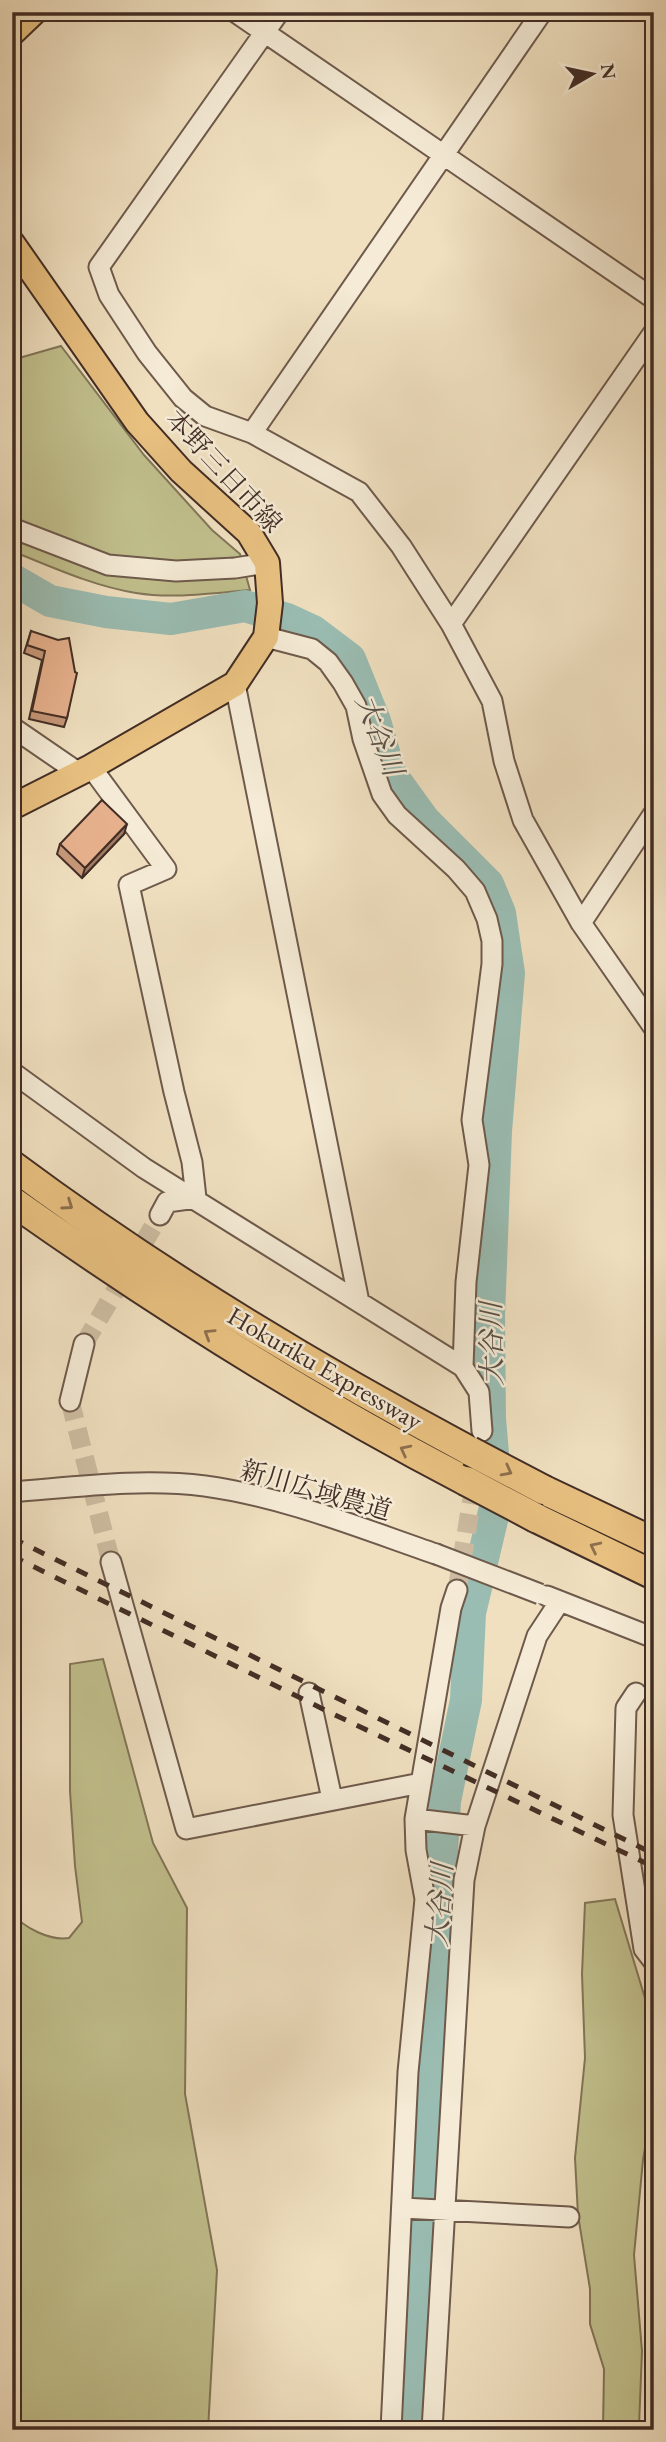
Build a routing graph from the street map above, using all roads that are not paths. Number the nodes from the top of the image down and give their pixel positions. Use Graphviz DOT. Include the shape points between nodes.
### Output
graph roads {
  1 [pos="34,12"];
  2 [pos="235,12"];
  3 [pos="279,12"];
  4 [pos="542,12"];
  5 [pos="12,33"];
  6 [pos="264,34"];
  7 [pos="445,155"];
  8 [pos="12,243"];
  9 [pos="654,299"];
  10 [pos="654,332"];
  11 [pos="252,433"];
  12 [pos="12,528"];
  13 [pos="267,562"];
  14 [pos="451,624"];
  15 [pos="266,637"];
  16 [pos="235,684"];
  17 [pos="12,727"];
  18 [pos="85,770"];
  19 [pos="12,807"];
  20 [pos="654,813"];
  21 [pos="581,923"];
  22 [pos="654,1028"];
  23 [pos="12,1072"];
  24 [pos="12,1165"];
  25 [pos="196,1198"];
  26 [pos="12,1201"];
  27 [pos="160,1215"];
  28 [pos="359,1302"];
  29 [pos="84,1345"];
  30 [pos="463,1367"];
  31 [pos="70,1401"];
  32 [pos="476,1441"];
  33 [pos="12,1492"];
  34 [pos="654,1542"];
  35 [pos="111,1562"];
  36 [pos="654,1575"];
  37 [pos="457,1590"];
  38 [pos="560,1601"];
  39 [pos="654,1638"];
  40 [pos="310,1693"];
  41 [pos="636,1693"];
  42 [pos="421,1783"];
  43 [pos="332,1799"];
  44 [pos="415,1819"];
  45 [pos="475,1826"];
  46 [pos="654,1962"];
  47 [pos="403,2207"];
  48 [pos="444,2210"];
  49 [pos="569,2217"];
  50 [pos="391,2430"];
  51 [pos="432,2430"];
  1 -- 5 [label="main road"];
  2 -- 6 [label="street"];
  3 -- 6 [label="street"];
  4 -- 7 [label="street"];
  6 -- 7 [label="street"];
  6 -- 11 [label="street" via="99,267 109,295 147,354 183,398 205,416"];
  7 -- 9 [label="street"];
  7 -- 11 [label="street"];
  8 -- 13 [label="main road, 本野三日市線" via="137,422 181,471 249,533"];
  10 -- 14 [label="street"];
  11 -- 14 [label="street" via="359,492 401,546"];
  12 -- 13 [label="street" via="108,565 176,571 235,569"];
  13 -- 15 [label="main road, 本野三日市線" via="270,603"];
  14 -- 21 [label="street" via="492,701 504,761 523,820"];
  15 -- 16 [label="main road, 本野三日市線"];
  15 -- 30 [label="street" via="312,649 328,662 356,706 382,794 397,815 475,891 487,919 492,964 472,1120 479,1166 466,1282"];
  16 -- 18 [label="main road, 本野三日市線"];
  16 -- 28 [label="street"];
  17 -- 18 [label="street"];
  18 -- 19 [label="main road, 本野三日市線"];
  18 -- 25 [label="street" via="166,869 129,885 192,1162"];
  20 -- 21 [label="street"];
  21 -- 22 [label="street"];
  23 -- 25 [label="street"];
  24 -- 32 [label="highway, Hokuriku Expressway, one-way" via="155,1266 280,1345"];
  25 -- 27 [label="street" via="167,1202"];
  25 -- 28 [label="street"];
  36 -- 26 [label="highway, Hokuriku Expressway, one-way, bridge" via="392,1443 141,1291"];
  28 -- 30 [label="street"];
  29 -- 31 [label="street"];
  30 -- 32 [label="street" via="478,1392"];
  32 -- 34 [label="highway, Hokuriku Expressway, one-way, bridge" via="544,1490"];
  33 -- 38 [label="street, 新川広域農道, bridge" via="120,1483 204,1486 287,1503"];
  35 -- 43 [label="street" via="186,1829"];
  37 -- 42 [label="street"];
  38 -- 39 [label="street"];
  38 -- 45 [label="street" via="537,1636"];
  40 -- 43 [label="street"];
  41 -- 46 [label="street" via="626,1708 623,1815 644,1949"];
  42 -- 43 [label="street"];
  42 -- 44 [label="street"];
  44 -- 45 [label="street"];
  44 -- 47 [label="street" via="425,1899 408,2071"];
  45 -- 48 [label="street" via="464,1880"];
  47 -- 48 [label="street"];
  47 -- 50 [label="street"];
  48 -- 49 [label="street"];
  48 -- 51 [label="street"];
}
